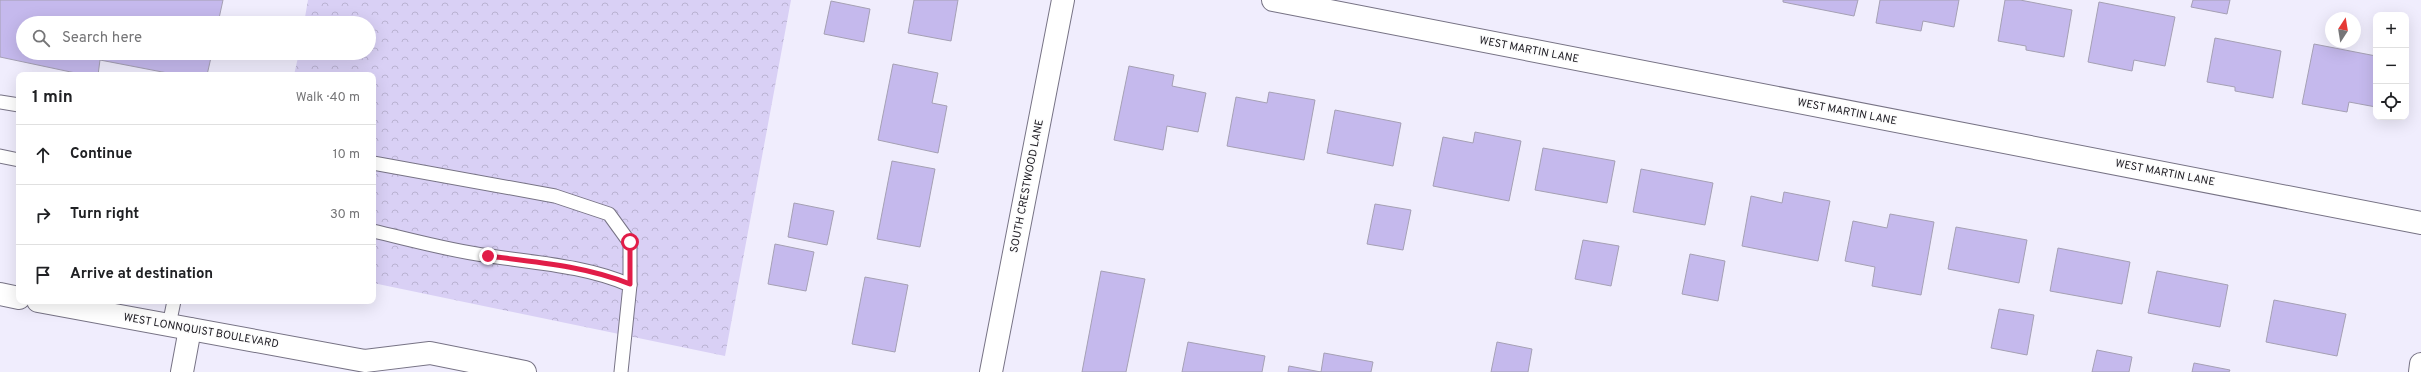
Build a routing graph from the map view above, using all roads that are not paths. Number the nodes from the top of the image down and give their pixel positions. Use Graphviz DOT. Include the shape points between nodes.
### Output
graph roads {
  1 [pos="1063,0"];
  2 [pos="1273,0"];
  3 [pos="0,102"];
  4 [pos="16,105"];
  5 [pos="0,156"];
  6 [pos="16,159"];
  7 [pos="376,164"];
  8 [pos="2421,223"];
  9 [pos="376,232"];
  10 [pos="630,284"];
  11 [pos="0,294"];
  12 [pos="16,297"];
  13 [pos="71,304"];
  14 [pos="173,304"];
  15 [pos="93,306"];
  16 [pos="169,325"];
  17 [pos="190,329"];
  18 [pos="2421,364"];
  19 [pos="372,366"];
  20 [pos="182,372"];
  21 [pos="525,372"];
  22 [pos="621,372"];
  23 [pos="991,372"];
  24 [pos="2420,372"];
  1 -- 23 [label="street, SOUTH CRESTWOOD LANE"];
  2 -- 8 [label="street, WEST MARTIN LANE"];
  3 -- 4 [label="lane"];
  5 -- 6 [label="lane"];
  7 -- 10 [label="lane" via="555,196 608,214 630,242"];
  9 -- 10 [label="lane" via="488,256 607,275"];
  10 -- 22 [label="lane"];
  11 -- 12 [label="street"];
  13 -- 15 [label="street, WEST LONNQUIST BOULEVARD"];
  14 -- 16 [label="lane"];
  15 -- 16 [label="street, WEST LONNQUIST BOULEVARD"];
  16 -- 17 [label="street, WEST LONNQUIST BOULEVARD"];
  17 -- 19 [label="street, WEST LONNQUIST BOULEVARD"];
  17 -- 20 [label="street"];
  18 -- 24 [label="street"];
  19 -- 21 [label="street, WEST LONNQUIST BOULEVARD" via="430,353"];
}
